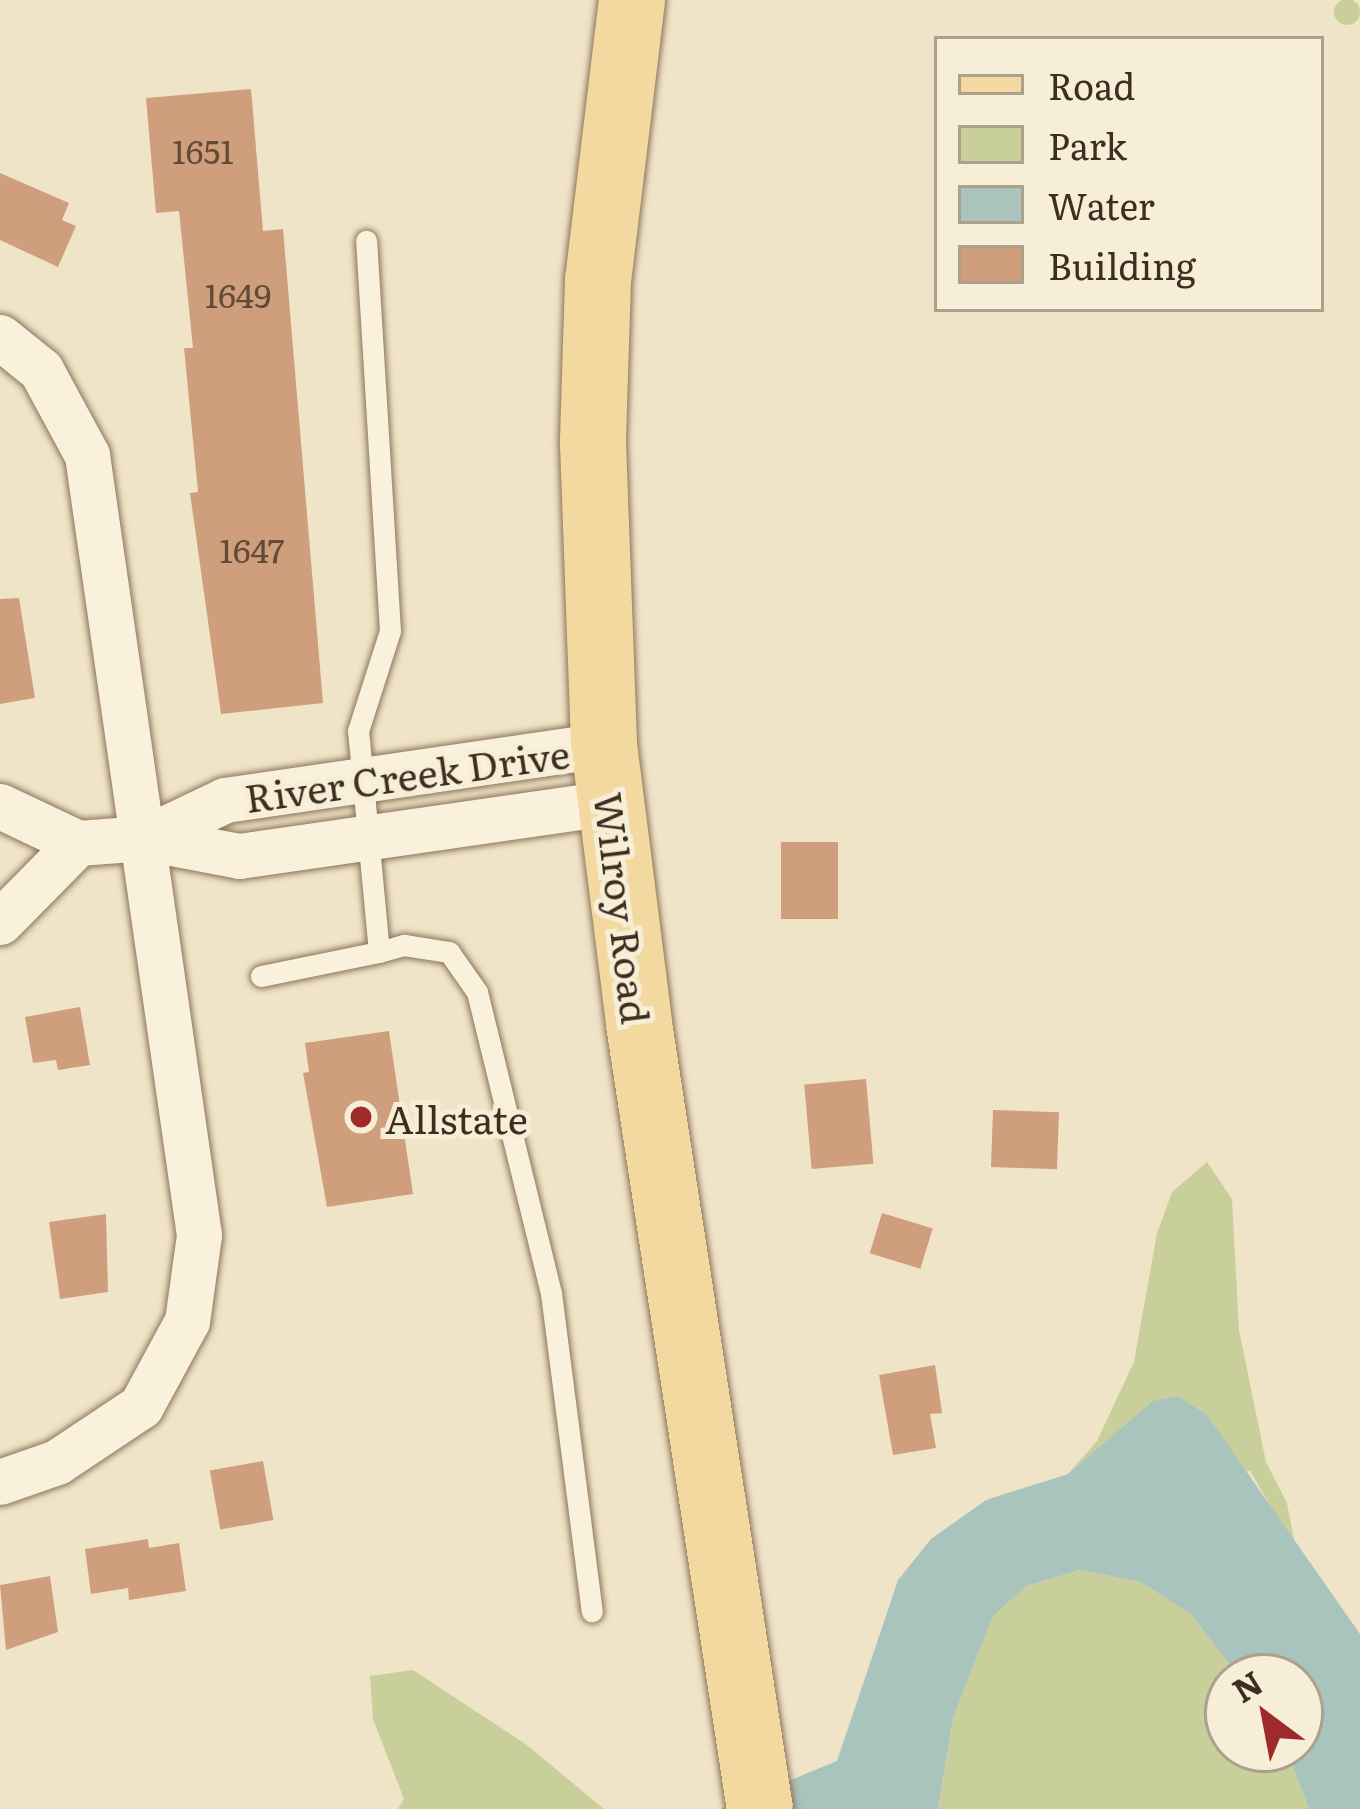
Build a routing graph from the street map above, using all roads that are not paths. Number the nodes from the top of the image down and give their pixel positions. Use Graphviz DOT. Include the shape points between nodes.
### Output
graph roads {
  1 [pos="632,0"];
  2 [pos="366,241"];
  3 [pos="0,337"];
  4 [pos="607,774"];
  5 [pos="362,780"];
  6 [pos="0,806"];
  7 [pos="370,833"];
  8 [pos="146,838"];
  9 [pos="78,843"];
  10 [pos="0,922"];
  11 [pos="379,952"];
  12 [pos="261,976"];
  13 [pos="0,1482"];
  14 [pos="592,1611"];
  15 [pos="757,1789"];
  1 -- 4 [label="main road, Wilroy Road" via="598,280 593,465"];
  2 -- 5 [label="lane" via="390,631 358,731"];
  3 -- 8 [label="street" via="40,370 87,455"];
  4 -- 5 [label="street, River Creek Drive"];
  4 -- 7 [label="street, River Creek Drive"];
  4 -- 15 [label="main road, Wilroy Road"];
  5 -- 7 [label="lane"];
  5 -- 8 [label="street, River Creek Drive" via="225,800"];
  6 -- 9 [label="street"];
  7 -- 8 [label="street, River Creek Drive" via="239,856"];
  7 -- 11 [label="lane"];
  8 -- 9 [label="street, River Creek Drive"];
  8 -- 13 [label="street" via="199,1235 187,1321 141,1406 57,1462"];
  9 -- 10 [label="street"];
  11 -- 12 [label="lane"];
  11 -- 14 [label="lane" via="404,945 449,952 477,992 551,1293"];
}
